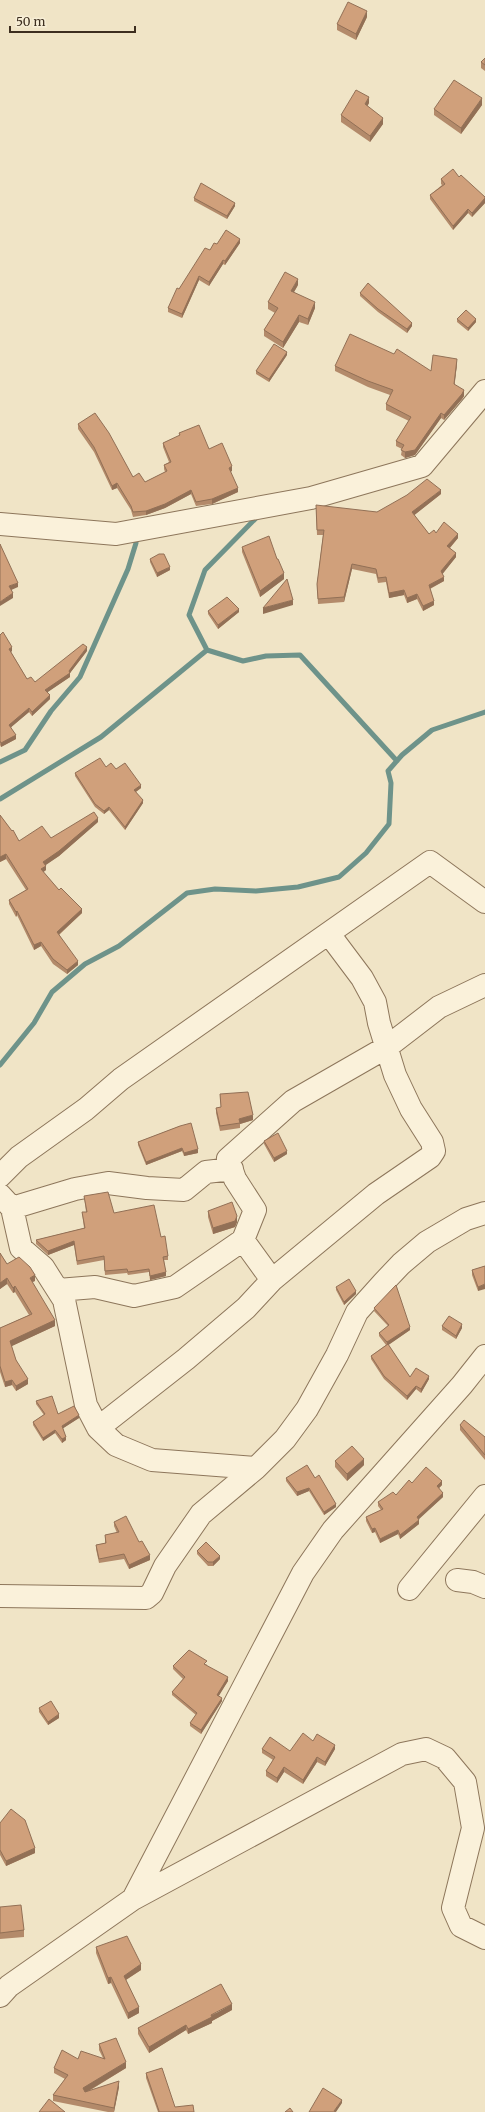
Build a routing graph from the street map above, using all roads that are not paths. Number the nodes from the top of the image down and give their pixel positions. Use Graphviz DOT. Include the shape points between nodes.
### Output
graph roads {
  1 [pos="485,391"];
  2 [pos="0,524"];
  3 [pos="485,902"];
  4 [pos="329,934"];
  5 [pos="485,985"];
  6 [pos="387,1047"];
  7 [pos="232,1169"];
  8 [pos="0,1176"];
  9 [pos="6,1202"];
  10 [pos="485,1213"];
  11 [pos="244,1240"];
  12 [pos="272,1280"];
  13 [pos="58,1290"];
  14 [pos="485,1356"];
  15 [pos="98,1428"];
  16 [pos="256,1468"];
  17 [pos="485,1496"];
  18 [pos="457,1580"];
  19 [pos="485,1587"];
  20 [pos="409,1590"];
  21 [pos="0,1596"];
  22 [pos="133,1899"];
  23 [pos="485,1938"];
  24 [pos="0,1996"];
  1 -- 2 [label="street" via="422,466 311,498 116,534"];
  3 -- 4 [label="street" via="430,862"];
  4 -- 6 [label="street" via="362,978 375,1002"];
  4 -- 8 [label="street" via="122,1079 86,1109 19,1157"];
  5 -- 6 [label="street" via="439,1007"];
  6 -- 7 [label="street" via="293,1101 228,1159"];
  6 -- 12 [label="street" via="395,1075 411,1109 432,1142 434,1151 430,1157 376,1194"];
  7 -- 9 [label="street" via="206,1172 184,1190 108,1183"];
  7 -- 11 [label="street" via="235,1179 255,1210"];
  9 -- 13 [label="street" via="21,1248 43,1267"];
  10 -- 16 [label="street" via="466,1219 427,1242 383,1283 357,1312 307,1409 285,1439"];
  11 -- 12 [label="street"];
  11 -- 13 [label="street" via="175,1287 134,1296 94,1287"];
  12 -- 15 [label="street" via="234,1318"];
  13 -- 15 [label="street" via="64,1300 86,1405"];
  14 -- 22 [label="street" via="333,1530 304,1574"];
  15 -- 16 [label="street" via="116,1446 152,1460"];
  16 -- 21 [label="street" via="200,1514 165,1566 152,1593 146,1598"];
  17 -- 20 [label="street"];
  18 -- 19 [label="street"];
  22 -- 23 [label="street" via="402,1754 426,1749 445,1758 465,1782 473,1828 453,1908 461,1926"];
  22 -- 24 [label="street" via="9,1986"];
}
